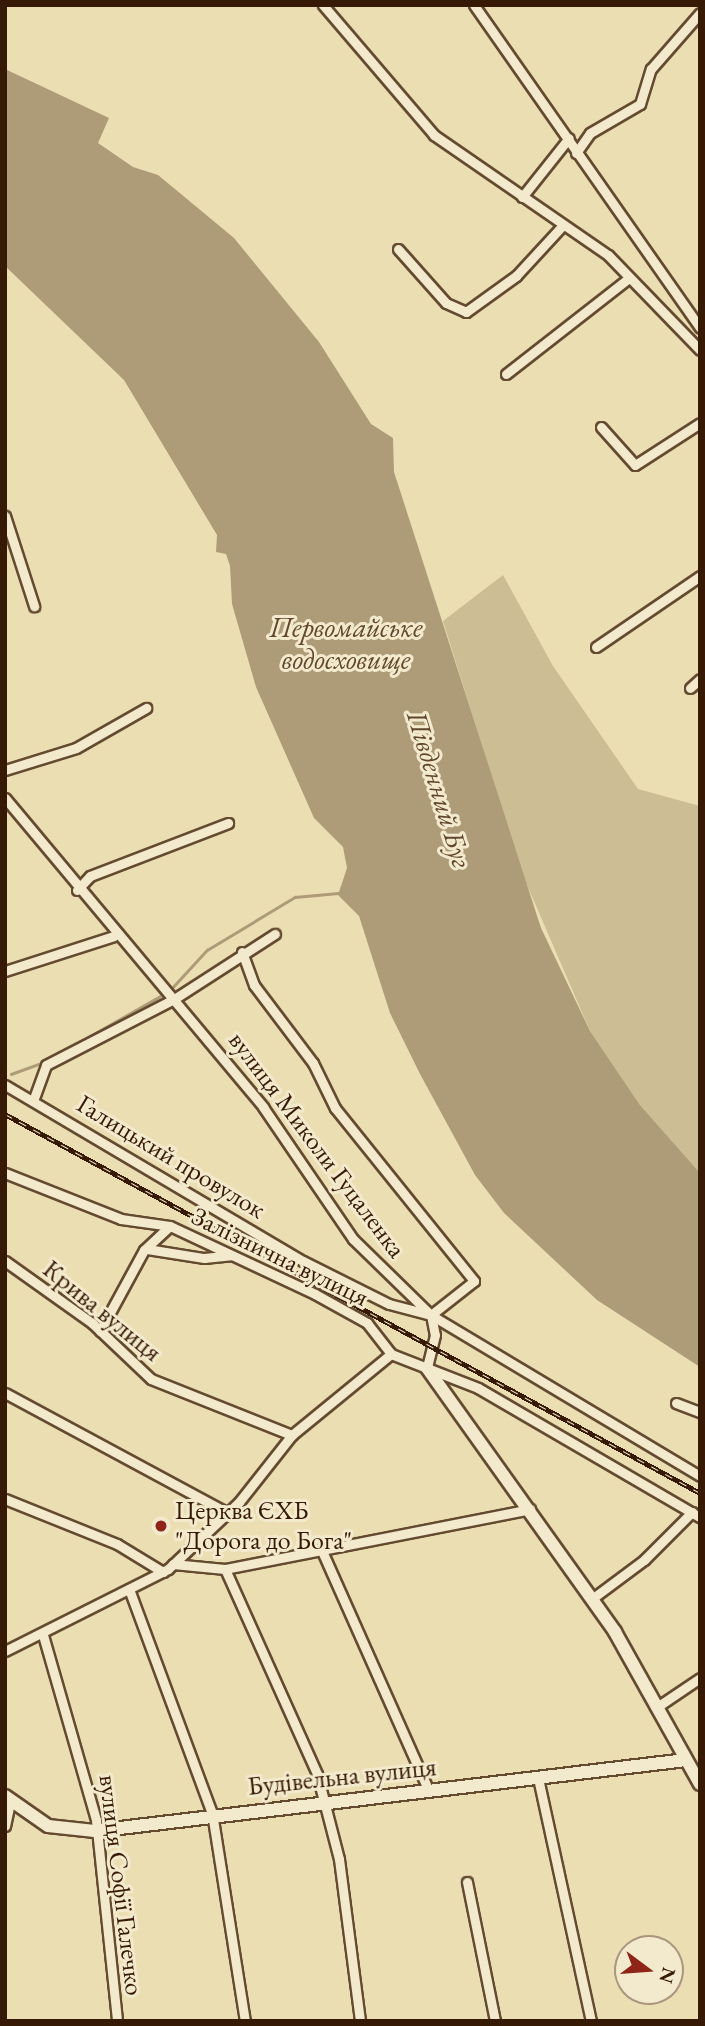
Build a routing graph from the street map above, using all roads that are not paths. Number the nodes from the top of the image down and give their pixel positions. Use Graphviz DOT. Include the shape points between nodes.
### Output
graph roads {
  1 [pos="323,5"];
  2 [pos="474,5"];
  3 [pos="700,13"];
  4 [pos="569,138"];
  5 [pos="576,153"];
  6 [pos="522,197"];
  7 [pos="563,225"];
  8 [pos="398,248"];
  9 [pos="629,278"];
  10 [pos="700,328"];
  11 [pos="700,350"];
  12 [pos="506,374"];
  13 [pos="700,423"];
  14 [pos="601,427"];
  15 [pos="5,516"];
  16 [pos="700,576"];
  17 [pos="34,606"];
  18 [pos="596,647"];
  19 [pos="700,679"];
  20 [pos="690,688"];
  21 [pos="146,708"];
  22 [pos="5,770"];
  23 [pos="5,798"];
  24 [pos="228,823"];
  25 [pos="77,890"];
  26 [pos="275,934"];
  27 [pos="114,936"];
  28 [pos="242,952"];
  29 [pos="5,971"];
  30 [pos="174,999"];
  31 [pos="5,1085"];
  32 [pos="33,1101"];
  33 [pos="5,1173"];
  34 [pos="170,1226"];
  35 [pos="145,1249"];
  36 [pos="232,1255"];
  37 [pos="5,1261"];
  38 [pos="431,1315"];
  39 [pos="100,1331"];
  40 [pos="391,1354"];
  41 [pos="427,1368"];
  42 [pos="5,1392"];
  43 [pos="676,1403"];
  44 [pos="700,1412"];
  45 [pos="292,1435"];
  46 [pos="700,1476"];
  47 [pos="5,1499"];
  48 [pos="530,1509"];
  49 [pos="228,1513"];
  50 [pos="696,1515"];
  51 [pos="321,1551"];
  52 [pos="173,1564"];
  53 [pos="225,1569"];
  54 [pos="163,1572"];
  55 [pos="129,1589"];
  56 [pos="593,1598"];
  57 [pos="43,1635"];
  58 [pos="5,1651"];
  59 [pos="700,1678"];
  60 [pos="660,1705"];
  61 [pos="686,1760"];
  62 [pos="538,1778"];
  63 [pos="700,1782"];
  64 [pos="429,1791"];
  65 [pos="7,1799"];
  66 [pos="326,1803"];
  67 [pos="212,1813"];
  68 [pos="5,1826"];
  69 [pos="95,1831"];
  70 [pos="467,1882"];
  71 [pos="117,2021"];
  72 [pos="245,2021"];
  73 [pos="360,2021"];
  74 [pos="495,2021"];
  75 [pos="591,2021"];
  1 -- 6 [label="street" via="405,108"];
  2 -- 4 [label="street"];
  3 -- 5 [label="street" via="674,35 651,69 640,104 590,133"];
  4 -- 5 [label="street"];
  4 -- 6 [label="street"];
  5 -- 10 [label="street"];
  6 -- 7 [label="street"];
  7 -- 8 [label="street" via="516,276 466,312 446,303"];
  7 -- 9 [label="street"];
  9 -- 11 [label="street"];
  9 -- 12 [label="street"];
  13 -- 14 [label="street" via="635,465"];
  15 -- 17 [label="street"];
  16 -- 18 [label="street"];
  19 -- 20 [label="street"];
  21 -- 22 [label="street" via="76,748"];
  23 -- 25 [label="street, вулиця Миколи Гуцаленка"];
  24 -- 25 [label="street" via="90,876"];
  25 -- 27 [label="street, вулиця Миколи Гуцаленка"];
  26 -- 28 [label="street"];
  27 -- 29 [label="street"];
  27 -- 30 [label="street, вулиця Миколи Гуцаленка"];
  28 -- 30 [label="street"];
  28 -- 38 [label="street" via="254,985 313,1062 335,1108 474,1281"];
  30 -- 32 [label="street" via="46,1065"];
  30 -- 38 [label="street, вулиця Миколи Гуцаленка" via="263,1107 353,1239"];
  31 -- 32 [label="street, Галицький провулок"];
  32 -- 38 [label="street, Галицький провулок" via="303,1261 389,1304"];
  33 -- 34 [label="street, Залізнична вулиця" via="121,1219"];
  34 -- 35 [label="street"];
  34 -- 36 [label="street, Залізнична вулиця"];
  35 -- 36 [label="street" via="204,1258"];
  35 -- 39 [label="street"];
  36 -- 40 [label="street, Залізнична вулиця" via="367,1323"];
  37 -- 39 [label="street, Крива вулиця"];
  38 -- 41 [label="street" via="435,1335"];
  38 -- 46 [label="street"];
  39 -- 45 [label="street, Крива вулиця" via="151,1379"];
  40 -- 41 [label="street"];
  40 -- 45 [label="street"];
  41 -- 48 [label="street"];
  41 -- 50 [label="street" via="478,1388"];
  42 -- 49 [label="street"];
  43 -- 44 [label="street"];
  45 -- 49 [label="street"];
  47 -- 54 [label="street" via="117,1544"];
  48 -- 51 [label="street"];
  48 -- 56 [label="street"];
  49 -- 52 [label="street"];
  50 -- 56 [label="street"];
  51 -- 53 [label="street"];
  51 -- 64 [label="street"];
  52 -- 53 [label="street"];
  52 -- 54 [label="street"];
  53 -- 66 [label="street" via="292,1711"];
  54 -- 55 [label="street"];
  55 -- 57 [label="street"];
  55 -- 67 [label="street"];
  56 -- 60 [label="street"];
  57 -- 58 [label="street"];
  57 -- 69 [label="street, вулиця Софії Галечко" via="82,1756"];
  59 -- 60 [label="street"];
  60 -- 61 [label="street"];
  61 -- 62 [label="street, Будівельна вулиця"];
  61 -- 63 [label="street"];
  62 -- 64 [label="street, Будівельна вулиця"];
  62 -- 75 [label="street"];
  64 -- 66 [label="street, Будівельна вулиця"];
  65 -- 68 [label="street"];
  65 -- 69 [label="street, Будівельна вулиця" via="48,1826"];
  66 -- 67 [label="street, Будівельна вулиця"];
  66 -- 73 [label="street"];
  67 -- 69 [label="street, Будівельна вулиця"];
  67 -- 72 [label="street"];
  69 -- 71 [label="street, вулиця Софії Галечко"];
  70 -- 74 [label="street"];
}
